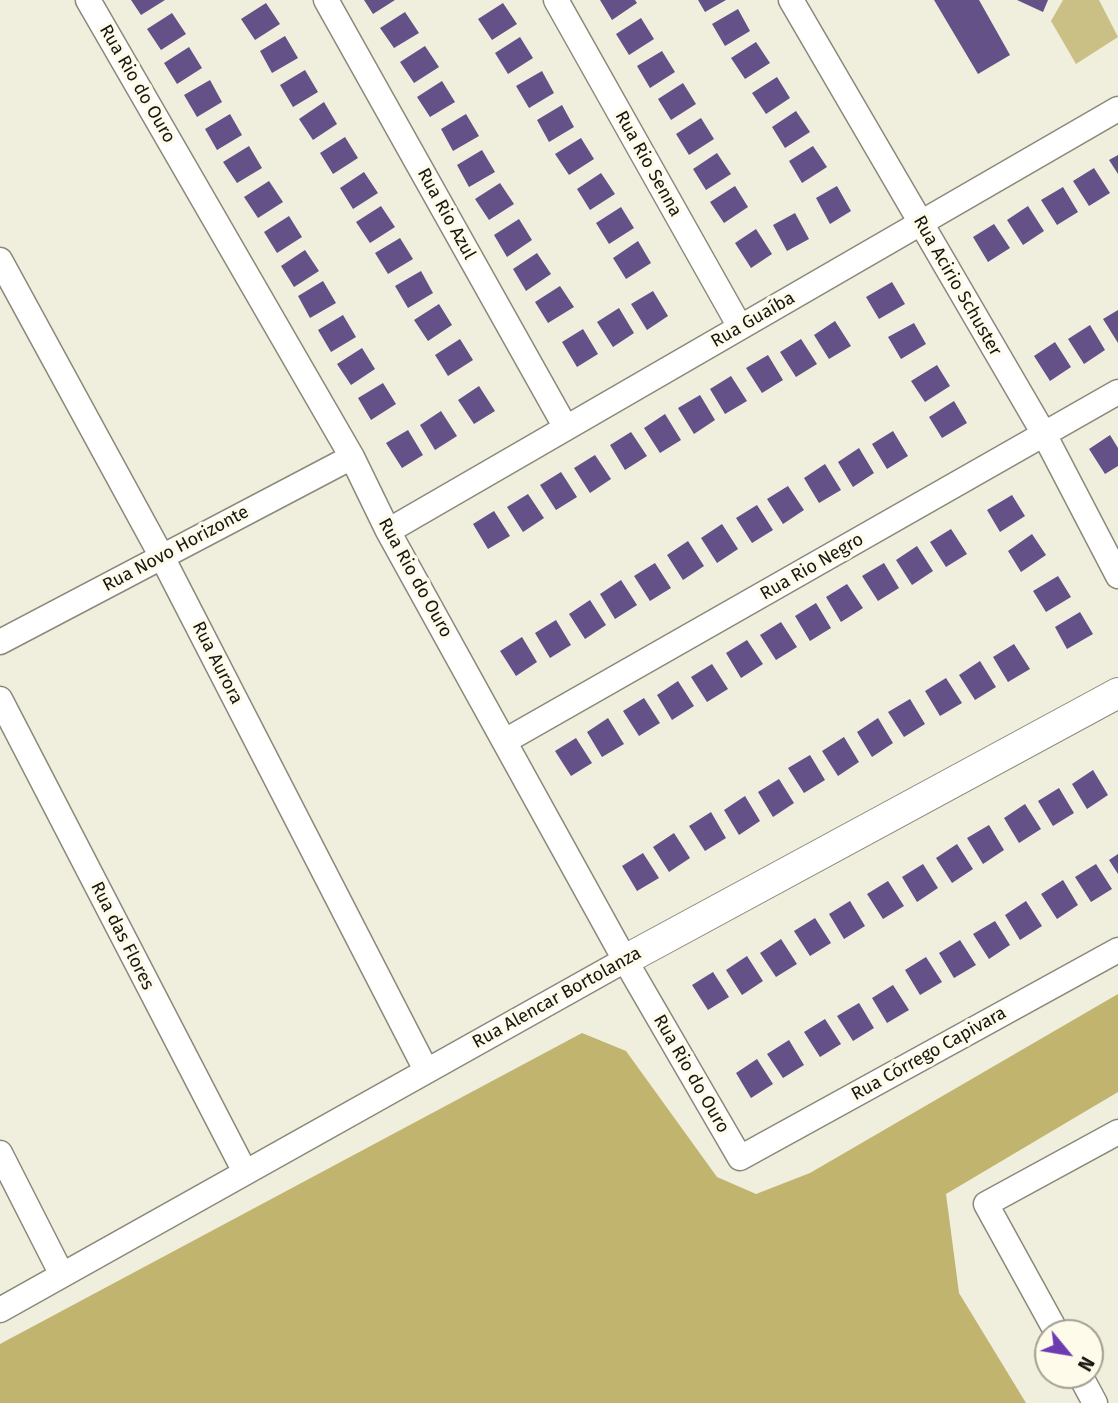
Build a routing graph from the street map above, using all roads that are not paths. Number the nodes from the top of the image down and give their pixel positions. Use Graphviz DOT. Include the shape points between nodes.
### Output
graph roads {
  1 [pos="88,0"];
  2 [pos="326,0"];
  3 [pos="556,0"];
  4 [pos="791,0"];
  5 [pos="1118,109"];
  6 [pos="920,223"];
  7 [pos="0,260"];
  8 [pos="740,327"];
  9 [pos="1118,392"];
  10 [pos="566,428"];
  11 [pos="1044,434"];
  12 [pos="352,457"];
  13 [pos="388,531"];
  14 [pos="162,557"];
  15 [pos="1118,576"];
  16 [pos="0,642"];
  17 [pos="1118,693"];
  18 [pos="0,699"];
  19 [pos="505,741"];
  20 [pos="1118,950"];
  21 [pos="625,960"];
  22 [pos="426,1070"];
  23 [pos="1118,1132"];
  24 [pos="0,1153"];
  25 [pos="740,1158"];
  26 [pos="244,1172"];
  27 [pos="62,1275"];
  28 [pos="0,1310"];
  29 [pos="1049,1319"];
  1 -- 12 [label="street, Rua Rio do Ouro"];
  2 -- 10 [label="street, Rua Rio Azul"];
  3 -- 8 [label="street, Rua Rio Senna"];
  4 -- 6 [label="street, Rua Acirio Schuster"];
  5 -- 6 [label="street, Rua Guaíba"];
  6 -- 8 [label="street, Rua Guaíba"];
  6 -- 11 [label="street, Rua Acirio Schuster"];
  7 -- 14 [label="street, Rua Aurora"];
  8 -- 10 [label="street, Rua Guaíba"];
  9 -- 11 [label="street, Rua Rio Negro"];
  10 -- 13 [label="street, Rua Guaíba"];
  11 -- 15 [label="street, Rua Acirio Schuster"];
  11 -- 19 [label="street, Rua Rio Negro"];
  12 -- 13 [label="street, Rua Rio do Ouro"];
  12 -- 14 [label="street, Rua Novo Horizonte"];
  13 -- 19 [label="street, Rua Rio do Ouro"];
  14 -- 16 [label="street, Rua Novo Horizonte"];
  14 -- 22 [label="street, Rua Aurora"];
  17 -- 21 [label="street, Rua Alencar Bortolanza"];
  18 -- 26 [label="street, Rua das Flores"];
  19 -- 21 [label="street, Rua Rio do Ouro"];
  20 -- 25 [label="street, Rua Córrego Capivara"];
  21 -- 22 [label="street, Rua Alencar Bortolanza"];
  21 -- 25 [label="street, Rua Rio do Ouro"];
  22 -- 26 [label="street, Rua Alencar Bortolanza"];
  23 -- 29 [label="street" via="986,1204"];
  24 -- 27 [label="street"];
  26 -- 27 [label="street, Rua Alencar Bortolanza"];
  27 -- 28 [label="street, Rua Alencar Bortolanza"];
}
